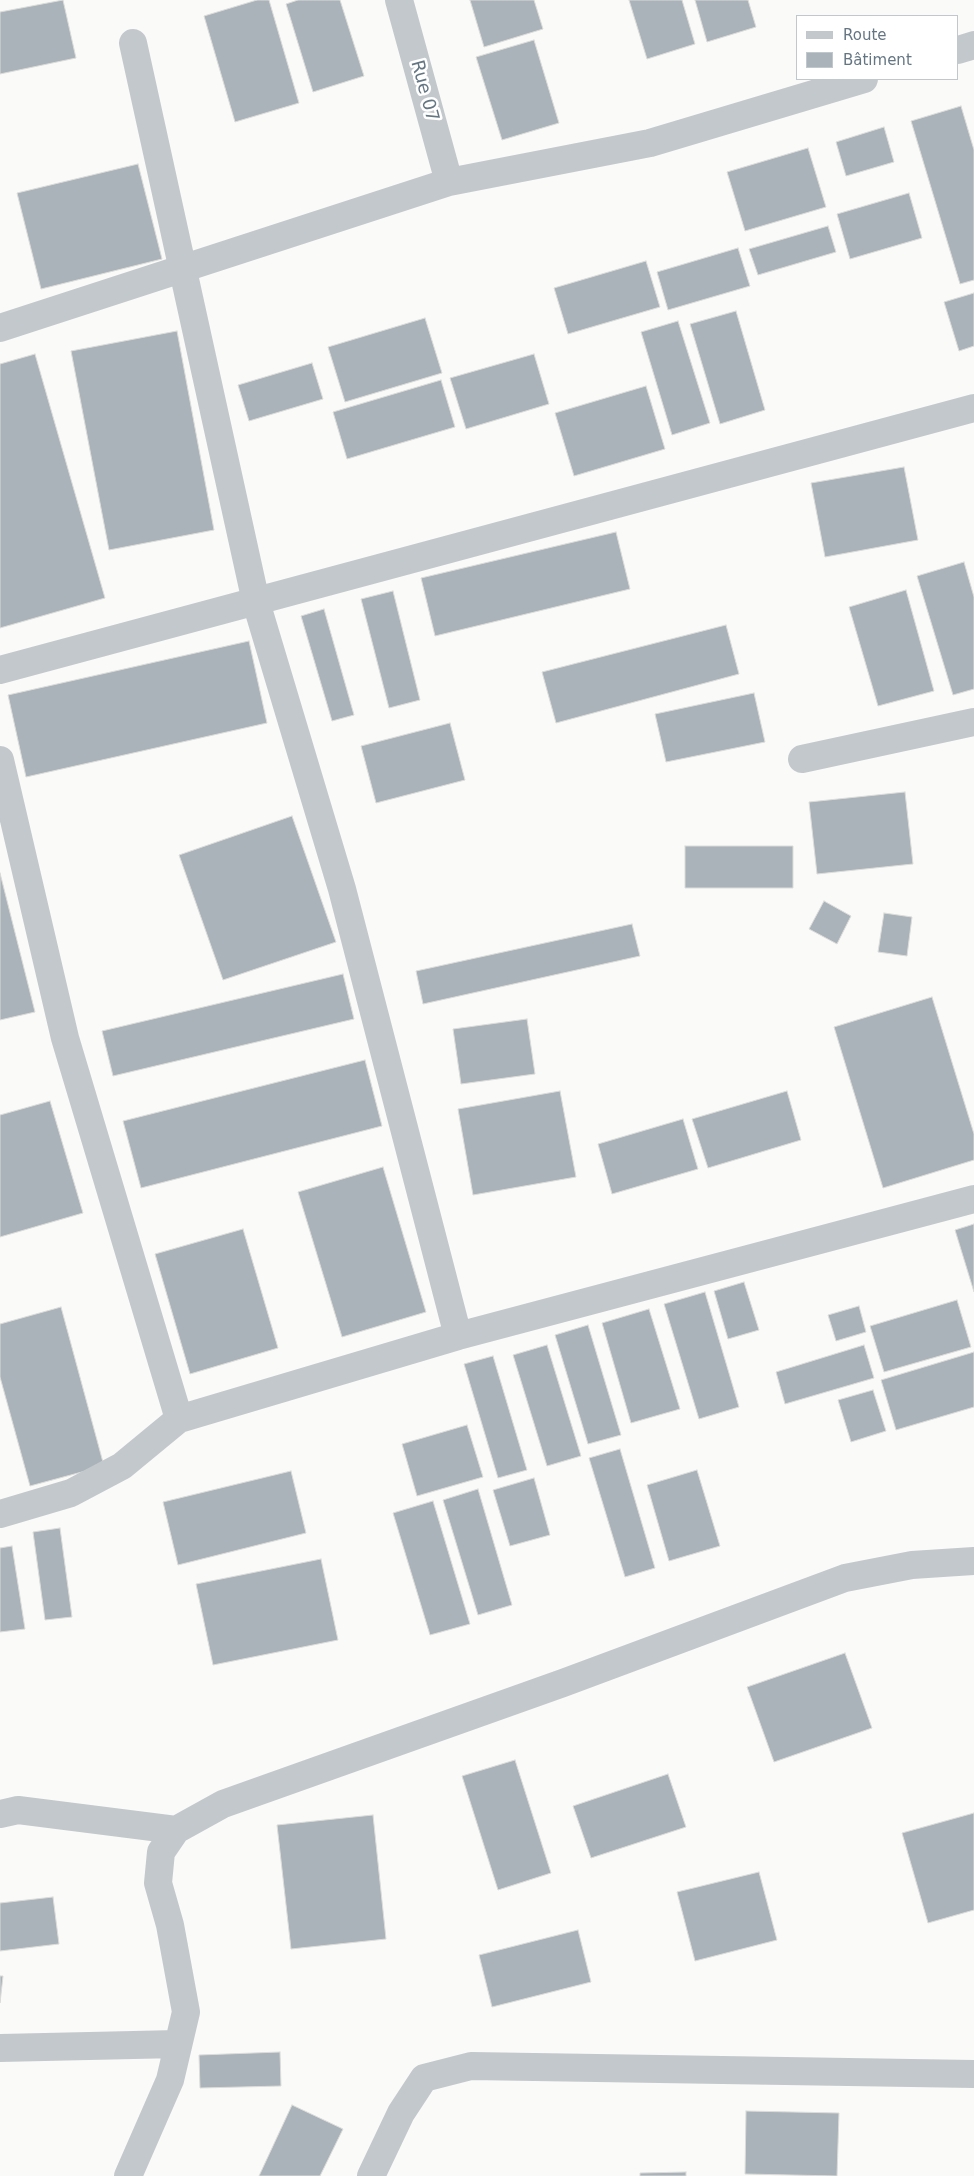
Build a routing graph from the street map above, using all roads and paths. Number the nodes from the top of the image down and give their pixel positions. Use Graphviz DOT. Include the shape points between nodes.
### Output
graph roads {
  1 [pos="399,0"];
  2 [pos="134,43"];
  3 [pos="974,45"];
  4 [pos="959,50"];
  5 [pos="861,80"];
  6 [pos="450,182"];
  7 [pos="184,269"];
  8 [pos="0,328"];
  9 [pos="974,408"];
  10 [pos="256,602"];
  11 [pos="0,670"];
  12 [pos="974,722"];
  13 [pos="802,759"];
  14 [pos="0,760"];
  15 [pos="974,1199"];
  16 [pos="458,1336"];
  17 [pos="180,1419"];
  18 [pos="0,1514"];
  19 [pos="974,1561"];
  20 [pos="0,1814"];
  21 [pos="176,1830"];
  22 [pos="178,2044"];
  23 [pos="0,2048"];
  24 [pos="974,2074"];
  25 [pos="128,2176"];
  26 [pos="371,2176"];
  1 -- 6 [label="street, Rue 07"];
  2 -- 7 [label="street"];
  3 -- 4 [label="street"];
  5 -- 6 [label="street" via="650,143"];
  6 -- 7 [label="street"];
  7 -- 8 [label="street"];
  7 -- 10 [label="street"];
  9 -- 10 [label="street"];
  10 -- 11 [label="street"];
  10 -- 16 [label="street" via="342,889"];
  12 -- 13 [label="street"];
  14 -- 17 [label="street" via="65,1038"];
  15 -- 16 [label="street"];
  16 -- 17 [label="street"];
  17 -- 18 [label="street" via="122,1466 71,1493"];
  19 -- 21 [label="street" via="912,1565 845,1578 563,1684 223,1804"];
  20 -- 21 [label="street" via="18,1810"];
  21 -- 22 [label="street" via="161,1852 158,1883 170,1925 186,2012"];
  22 -- 23 [label="street"];
  22 -- 25 [label="street" via="170,2080"];
  24 -- 26 [label="street" via="471,2066 424,2078 401,2113"];
}
